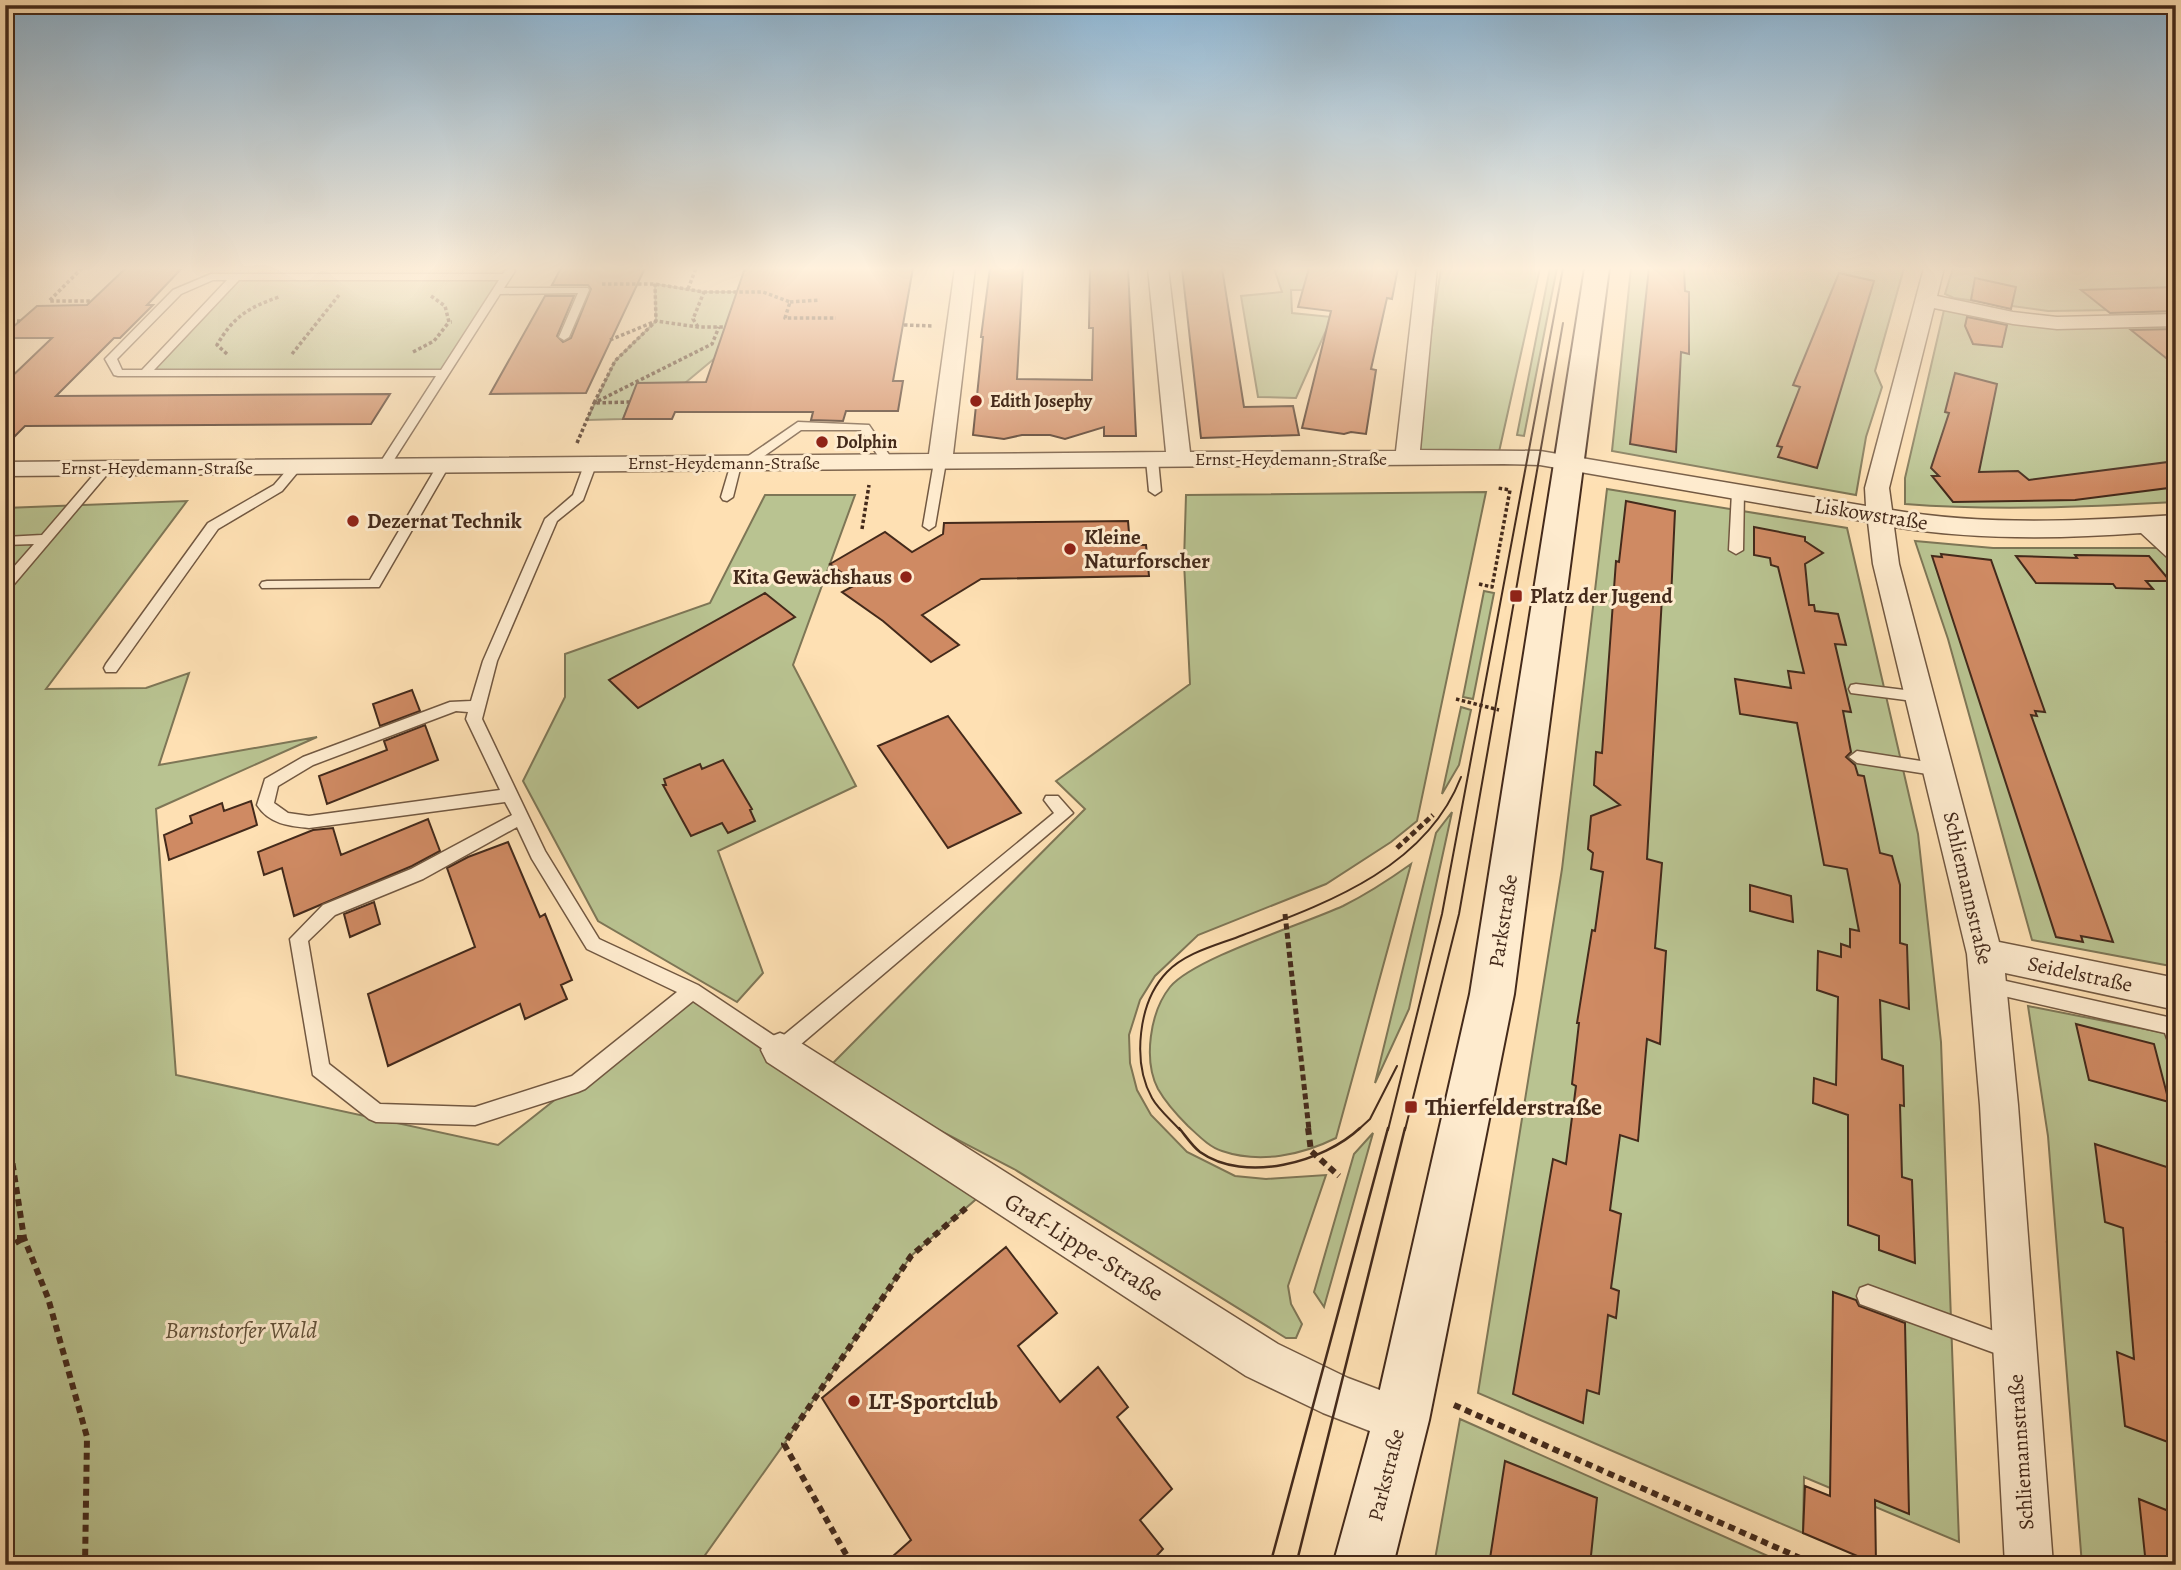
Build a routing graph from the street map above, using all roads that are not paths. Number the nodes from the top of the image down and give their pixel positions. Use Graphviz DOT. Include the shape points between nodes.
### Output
graph roads {
  1 [pos="128,341"];
  2 [pos="175,341"];
  3 [pos="465,341"];
  4 [pos="956,341"];
  5 [pos="1166,341"];
  6 [pos="1419,341"];
  7 [pos="1587,341"];
  8 [pos="1914,341"];
  9 [pos="145,373"];
  10 [pos="444,373"];
  11 [pos="812,416"];
  12 [pos="845,416"];
  13 [pos="798,426"];
  14 [pos="865,427"];
  15 [pos="1407,448"];
  16 [pos="1178,452"];
  17 [pos="1152,460"];
  18 [pos="888,462"];
  19 [pos="940,462"];
  20 [pos="741,463"];
  21 [pos="1569,464"];
  22 [pos="590,465"];
  23 [pos="384,466"];
  24 [pos="443,466"];
  25 [pos="296,467"];
  26 [pos="106,468"];
  27 [pos="5,469"];
  28 [pos="1155,491"];
  29 [pos="1738,492"];
  30 [pos="727,497"];
  31 [pos="1878,516"];
  32 [pos="2176,523"];
  33 [pos="929,526"];
  34 [pos="2148,526"];
  35 [pos="45,539"];
  36 [pos="5,541"];
  37 [pos="1736,550"];
  38 [pos="2176,551"];
  39 [pos="267,585"];
  40 [pos="5,586"];
  41 [pos="111,668"];
  42 [pos="1856,689"];
  43 [pos="1921,697"];
  44 [pos="477,707"];
  45 [pos="1857,757"];
  46 [pos="1940,771"];
  47 [pos="512,795"];
  48 [pos="1052,800"];
  49 [pos="522,817"];
  50 [pos="1987,970"];
  51 [pos="692,992"];
  52 [pos="2176,994"];
  53 [pos="2176,1038"];
  54 [pos="780,1050"];
  55 [pos="1868,1296"];
  56 [pos="2014,1350"];
  57 [pos="1401,1420"];
  58 [pos="1363,1565"];
  59 [pos="2029,1565"];
  1 -- 9 [label="lane" via="111,359 118,373"];
  2 -- 9 [label="lane"];
  3 -- 10 [label="lane"];
  4 -- 19 [label="street"];
  5 -- 16 [label="street"];
  6 -- 15 [label="street"];
  7 -- 21 [label="main road, Parkstraße"];
  8 -- 31 [label="street, Schliemannstraße" via="1877,488"];
  9 -- 10 [label="lane"];
  10 -- 23 [label="lane"];
  11 -- 13 [label="lane"];
  12 -- 14 [label="lane"];
  13 -- 14 [label="lane"];
  13 -- 20 [label="lane"];
  14 -- 18 [label="lane"];
  15 -- 16 [label="street, Ernst-Heydemann-Straße"];
  15 -- 21 [label="street, Ernst-Heydemann-Straße"];
  16 -- 17 [label="street, Ernst-Heydemann-Straße"];
  17 -- 19 [label="street, Ernst-Heydemann-Straße"];
  17 -- 28 [label="lane"];
  18 -- 19 [label="street, Ernst-Heydemann-Straße"];
  18 -- 20 [label="street, Ernst-Heydemann-Straße"];
  19 -- 33 [label="lane"];
  20 -- 22 [label="street, Ernst-Heydemann-Straße"];
  20 -- 30 [label="lane"];
  21 -- 29 [label="street, Liskowstraße"];
  21 -- 57 [label="main road, Parkstraße" via="1492,994"];
  22 -- 24 [label="street, Ernst-Heydemann-Straße"];
  22 -- 44 [label="lane" via="579,497 551,519 490,662"];
  23 -- 24 [label="street, Ernst-Heydemann-Straße"];
  23 -- 25 [label="street, Ernst-Heydemann-Straße"];
  24 -- 39 [label="lane" via="374,584"];
  25 -- 26 [label="street, Ernst-Heydemann-Straße"];
  25 -- 41 [label="lane" via="278,488 212,526"];
  26 -- 27 [label="street, Ernst-Heydemann-Straße"];
  26 -- 35 [label="lane"];
  29 -- 31 [label="street, Liskowstraße"];
  29 -- 37 [label="lane"];
  31 -- 34 [label="street, Liskowstraße" via="1992,528"];
  31 -- 43 [label="street, Schliemannstraße"];
  32 -- 34 [label="street, Liskowstraße"];
  34 -- 38 [label="street"];
  35 -- 36 [label="lane"];
  35 -- 40 [label="lane"];
  42 -- 43 [label="lane"];
  43 -- 46 [label="street, Schliemannstraße"];
  44 -- 47 [label="lane" via="474,719"];
  44 -- 47 [label="lane" via="455,706 308,761 271,783 265,805 284,819 309,822"];
  45 -- 46 [label="lane"];
  46 -- 50 [label="street, Schliemannstraße"];
  47 -- 49 [label="lane"];
  48 -- 54 [label="lane" via="1065,813"];
  49 -- 51 [label="lane" via="538,854 593,944"];
  49 -- 51 [label="lane" via="417,873 330,910 299,939 320,1069 376,1114 475,1116 578,1083"];
  50 -- 52 [label="street, Seidelstraße"];
  50 -- 53 [label="lane" via="2172,1026"];
  50 -- 56 [label="street, Schliemannstraße"];
  51 -- 54 [label="lane"];
  54 -- 57 [label="street, Graf-Lippe-Straße" via="1262,1360"];
  55 -- 56 [label="lane"];
  56 -- 59 [label="street, Schliemannstraße"];
  57 -- 58 [label="main road, Parkstraße"];
}
